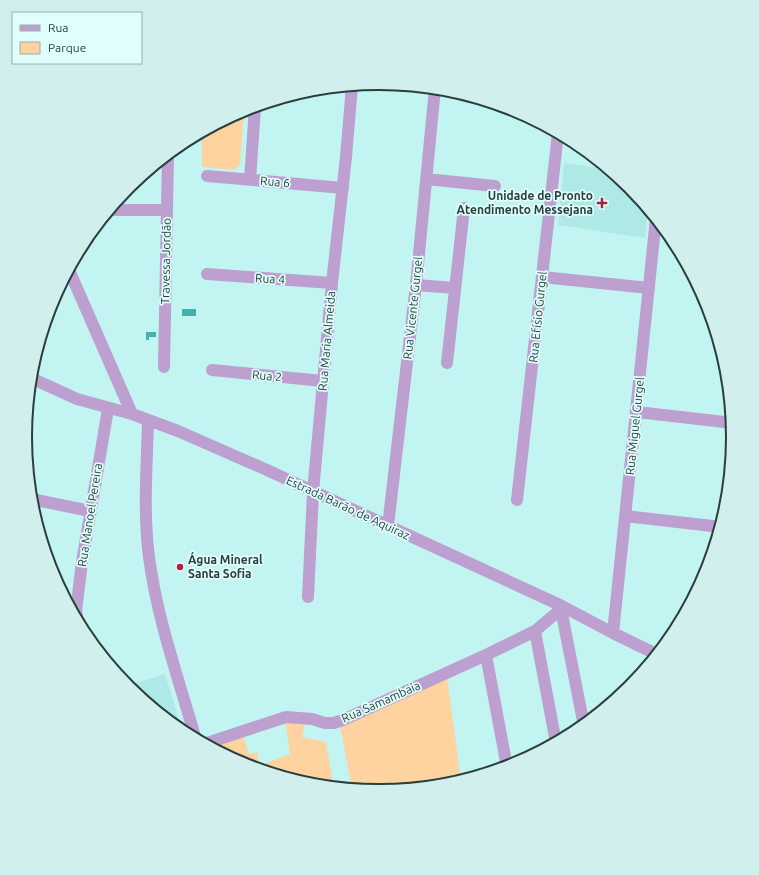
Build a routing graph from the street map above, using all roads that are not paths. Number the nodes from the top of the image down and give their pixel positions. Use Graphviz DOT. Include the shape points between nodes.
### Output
graph roads {
  1 [pos="352,91"];
  2 [pos="434,95"];
  3 [pos="255,113"];
  4 [pos="557,140"];
  5 [pos="168,162"];
  6 [pos="207,176"];
  7 [pos="426,179"];
  8 [pos="250,180"];
  9 [pos="495,186"];
  10 [pos="343,188"];
  11 [pos="464,208"];
  12 [pos="116,210"];
  13 [pos="167,210"];
  14 [pos="655,226"];
  15 [pos="207,274"];
  16 [pos="72,277"];
  17 [pos="542,277"];
  18 [pos="332,283"];
  19 [pos="416,285"];
  20 [pos="455,288"];
  21 [pos="648,288"];
  22 [pos="447,363"];
  23 [pos="164,367"];
  24 [pos="212,370"];
  25 [pos="37,381"];
  26 [pos="323,381"];
  27 [pos="108,409"];
  28 [pos="637,412"];
  29 [pos="132,414"];
  30 [pos="148,420"];
  31 [pos="726,422"];
  32 [pos="313,492"];
  33 [pos="38,500"];
  34 [pos="517,500"];
  35 [pos="90,511"];
  36 [pos="625,516"];
  37 [pos="388,526"];
  38 [pos="715,526"];
  39 [pos="308,597"];
  40 [pos="77,607"];
  41 [pos="561,607"];
  42 [pos="535,631"];
  43 [pos="613,633"];
  44 [pos="653,652"];
  45 [pos="486,655"];
  46 [pos="583,719"];
  47 [pos="193,730"];
  48 [pos="555,737"];
  49 [pos="212,741"];
  50 [pos="506,761"];
  1 -- 10 [label="street, Rua Maria Almeida"];
  2 -- 7 [label="street, Rua Vicente Gurgel"];
  3 -- 8 [label="street"];
  4 -- 17 [label="street, Rua Efísio Gurgel"];
  5 -- 13 [label="street, Travessa Jordão"];
  6 -- 8 [label="street, Rua 6"];
  7 -- 9 [label="street"];
  7 -- 19 [label="street, Rua Vicente Gurgel"];
  8 -- 10 [label="street, Rua 6"];
  10 -- 18 [label="street, Rua Maria Almeida"];
  11 -- 20 [label="street"];
  12 -- 13 [label="street"];
  13 -- 23 [label="street, Travessa Jordão"];
  14 -- 21 [label="street, Rua Miguel Gurgel"];
  15 -- 18 [label="street, Rua 4"];
  16 -- 29 [label="street"];
  17 -- 21 [label="street"];
  17 -- 34 [label="street, Rua Efísio Gurgel"];
  18 -- 26 [label="street, Rua Maria Almeida"];
  19 -- 20 [label="street"];
  19 -- 37 [label="street, Rua Vicente Gurgel"];
  20 -- 22 [label="street"];
  21 -- 28 [label="street, Rua Miguel Gurgel"];
  24 -- 26 [label="street, Rua 2"];
  25 -- 27 [label="street, Estrada Barão de Aquiraz" via="77,400"];
  26 -- 32 [label="street, Rua Maria Almeida"];
  27 -- 29 [label="street, Estrada Barão de Aquiraz"];
  27 -- 35 [label="street, Rua Manoel Pereira"];
  28 -- 31 [label="street"];
  28 -- 36 [label="street, Rua Miguel Gurgel"];
  29 -- 30 [label="street, Estrada Barão de Aquiraz"];
  30 -- 32 [label="street, Estrada Barão de Aquiraz"];
  30 -- 47 [label="street" via="145,518 151,572 160,615"];
  32 -- 37 [label="street, Estrada Barão de Aquiraz"];
  32 -- 39 [label="street, Rua Maria Almeida"];
  33 -- 35 [label="street"];
  35 -- 40 [label="street, Rua Manoel Pereira"];
  36 -- 38 [label="street"];
  36 -- 43 [label="street, Rua Miguel Gurgel"];
  37 -- 41 [label="street, Estrada Barão de Aquiraz"];
  41 -- 42 [label="street, Rua Samambaia"];
  41 -- 43 [label="street, Estrada Barão de Aquiraz"];
  41 -- 46 [label="street"];
  42 -- 45 [label="street, Rua Samambaia"];
  42 -- 48 [label="street"];
  43 -- 44 [label="street, Estrada Barão de Aquiraz"];
  45 -- 49 [label="street, Rua Samambaia" via="334,723 286,717"];
  45 -- 50 [label="street"];
}
